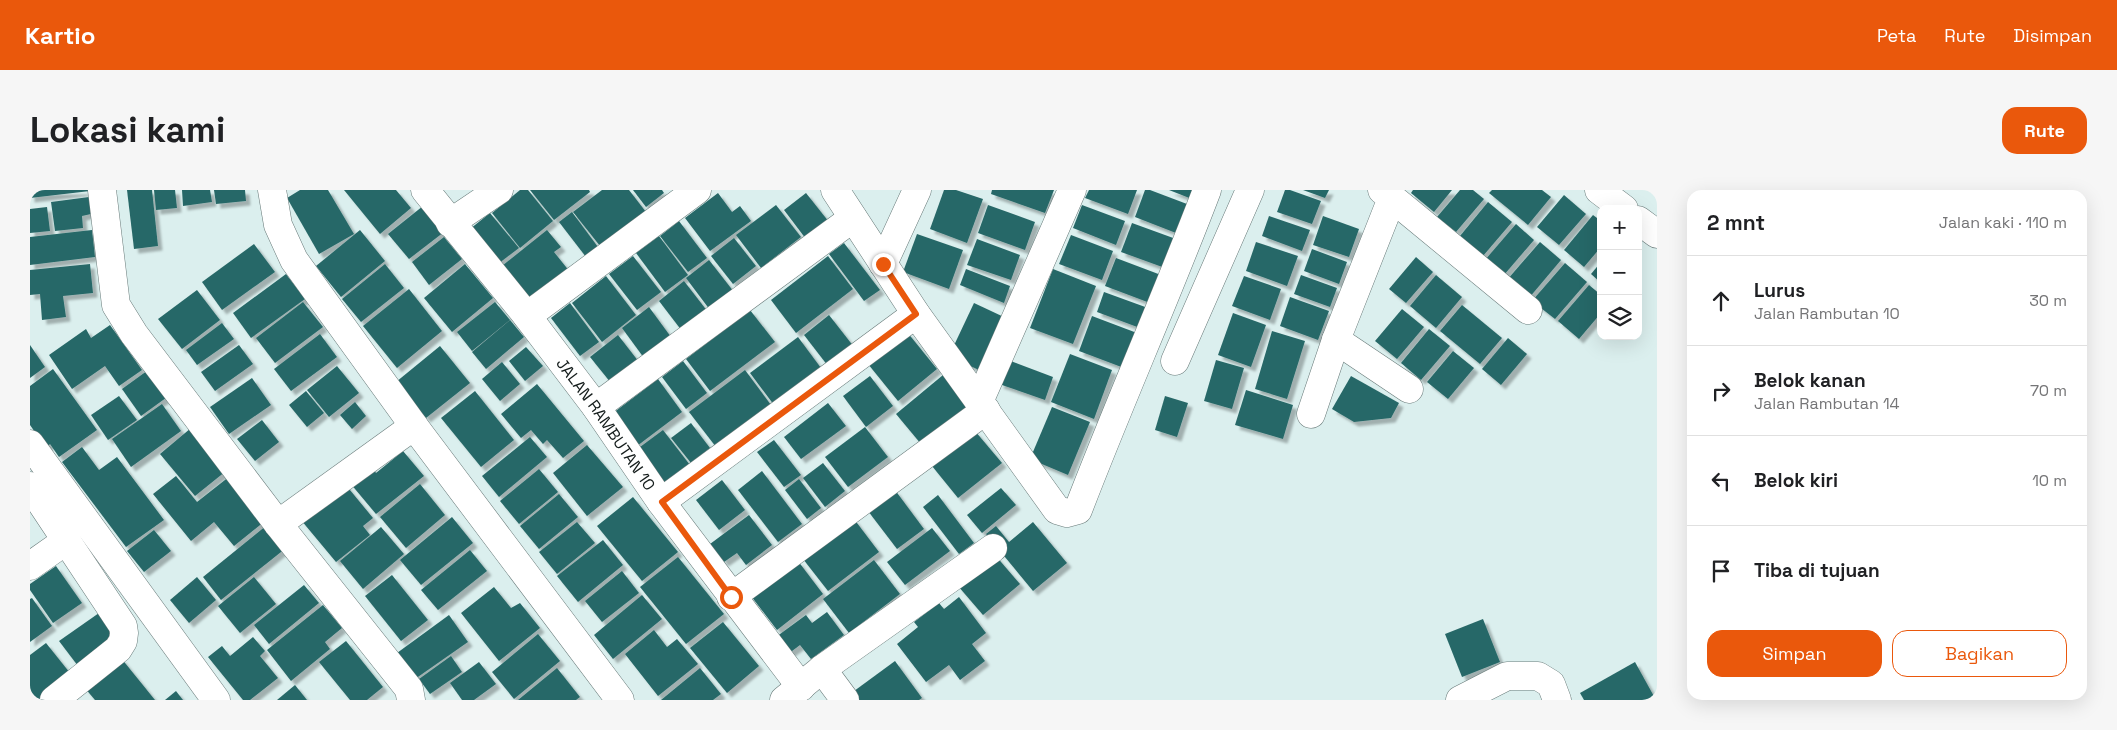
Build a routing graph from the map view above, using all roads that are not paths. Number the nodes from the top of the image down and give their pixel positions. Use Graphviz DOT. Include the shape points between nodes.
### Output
graph roads {
  1 [pos="102,190"];
  2 [pos="272,190"];
  3 [pos="425,190"];
  4 [pos="499,190"];
  5 [pos="697,190"];
  6 [pos="835,190"];
  7 [pos="917,190"];
  8 [pos="1072,190"];
  9 [pos="1207,190"];
  10 [pos="1250,190"];
  11 [pos="1387,194"];
  12 [pos="853,218"];
  13 [pos="450,223"];
  14 [pos="1642,223"];
  15 [pos="1657,234"];
  16 [pos="883,264"];
  17 [pos="1528,310"];
  18 [pos="916,314"];
  19 [pos="527,316"];
  20 [pos="1336,340"];
  21 [pos="1175,361"];
  22 [pos="1409,389"];
  23 [pos="982,406"];
  24 [pos="596,407"];
  25 [pos="1311,414"];
  26 [pos="414,426"];
  27 [pos="30,444"];
  28 [pos="30,486"];
  29 [pos="662,502"];
  30 [pos="278,524"];
  31 [pos="67,540"];
  32 [pos="993,548"];
  33 [pos="30,566"];
  34 [pos="731,597"];
  35 [pos="822,669"];
  36 [pos="792,694"];
  37 [pos="54,700"];
  38 [pos="216,700"];
  39 [pos="410,700"];
  40 [pos="620,700"];
  41 [pos="845,700"];
  42 [pos="1460,700"];
  43 [pos="1557,700"];
  1 -- 30 [label="street" via="116,305 134,334"];
  2 -- 26 [label="street" via="278,225 294,260"];
  3 -- 13 [label="street, JALAN RAMBUTAN 10"];
  4 -- 13 [label="street"];
  5 -- 19 [label="street"];
  6 -- 12 [label="street"];
  7 -- 16 [label="street"];
  8 -- 23 [label="street"];
  9 -- 23 [label="street" via="1078,510 1067,513 1058,510"];
  10 -- 21 [label="street"];
  11 -- 17 [label="street"];
  11 -- 20 [label="street"];
  12 -- 16 [label="street"];
  12 -- 24 [label="street"];
  13 -- 19 [label="street, JALAN RAMBUTAN 10"];
  14 -- 15 [label="street"];
  16 -- 18 [label="street"];
  18 -- 23 [label="street"];
  18 -- 29 [label="street"];
  19 -- 24 [label="street, JALAN RAMBUTAN 10"];
  20 -- 22 [label="street"];
  20 -- 25 [label="street"];
  23 -- 34 [label="street"];
  24 -- 29 [label="street, JALAN RAMBUTAN 10"];
  26 -- 30 [label="street"];
  26 -- 40 [label="street"];
  27 -- 38 [label="street"];
  28 -- 31 [label="street"];
  29 -- 34 [label="street, JALAN RAMBUTAN 10"];
  30 -- 39 [label="street" via="409,689"];
  31 -- 33 [label="street"];
  31 -- 37 [label="street" via="123,626 124,633 118,648"];
  32 -- 35 [label="street"];
  34 -- 36 [label="street, JALAN RAMBUTAN 10"];
  35 -- 36 [label="street"];
  35 -- 41 [label="street"];
  42 -- 43 [label="street" via="1507,676 1538,676 1551,684"];
}
